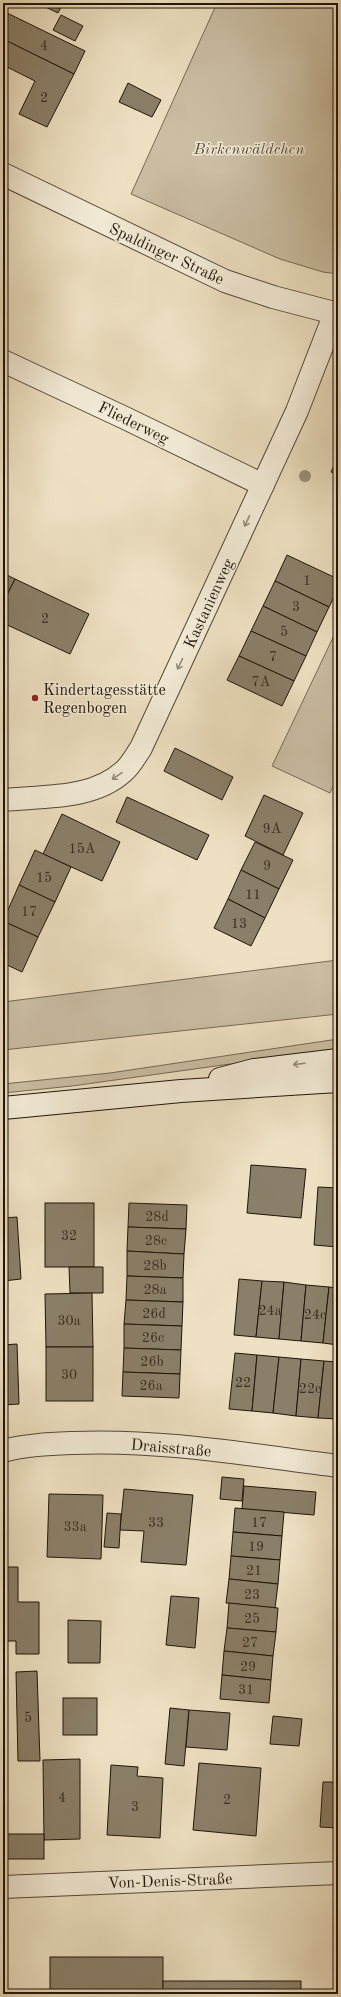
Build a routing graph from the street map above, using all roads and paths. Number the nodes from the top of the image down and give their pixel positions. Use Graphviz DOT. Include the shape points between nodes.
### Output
graph roads {
  1 [pos="3,174"];
  2 [pos="336,313"];
  3 [pos="3,361"];
  4 [pos="263,485"];
  5 [pos="3,800"];
  6 [pos="338,1060"];
  7 [pos="338,1081"];
  8 [pos="181,1091"];
  9 [pos="3,1108"];
  10 [pos="3,1451"];
  11 [pos="338,1466"];
  12 [pos="338,1873"];
  13 [pos="3,1887"];
  1 -- 2 [label="street, Spaldinger Straße" via="225,281 273,297"];
  2 -- 4 [label="street, Kastanienweg" via="297,411"];
  3 -- 4 [label="street, Fliederweg"];
  4 -- 5 [label="street, Kastanienweg, one-way" via="141,748 125,770 106,784 82,792"];
  6 -- 8 [label="street, one-way" via="254,1070"];
  7 -- 8 [label="street"];
  8 -- 9 [label="street"];
  10 -- 11 [label="street, Draisstraße" via="43,1445 136,1443"];
  12 -- 13 [label="street, Von-Denis-Straße"];
}
